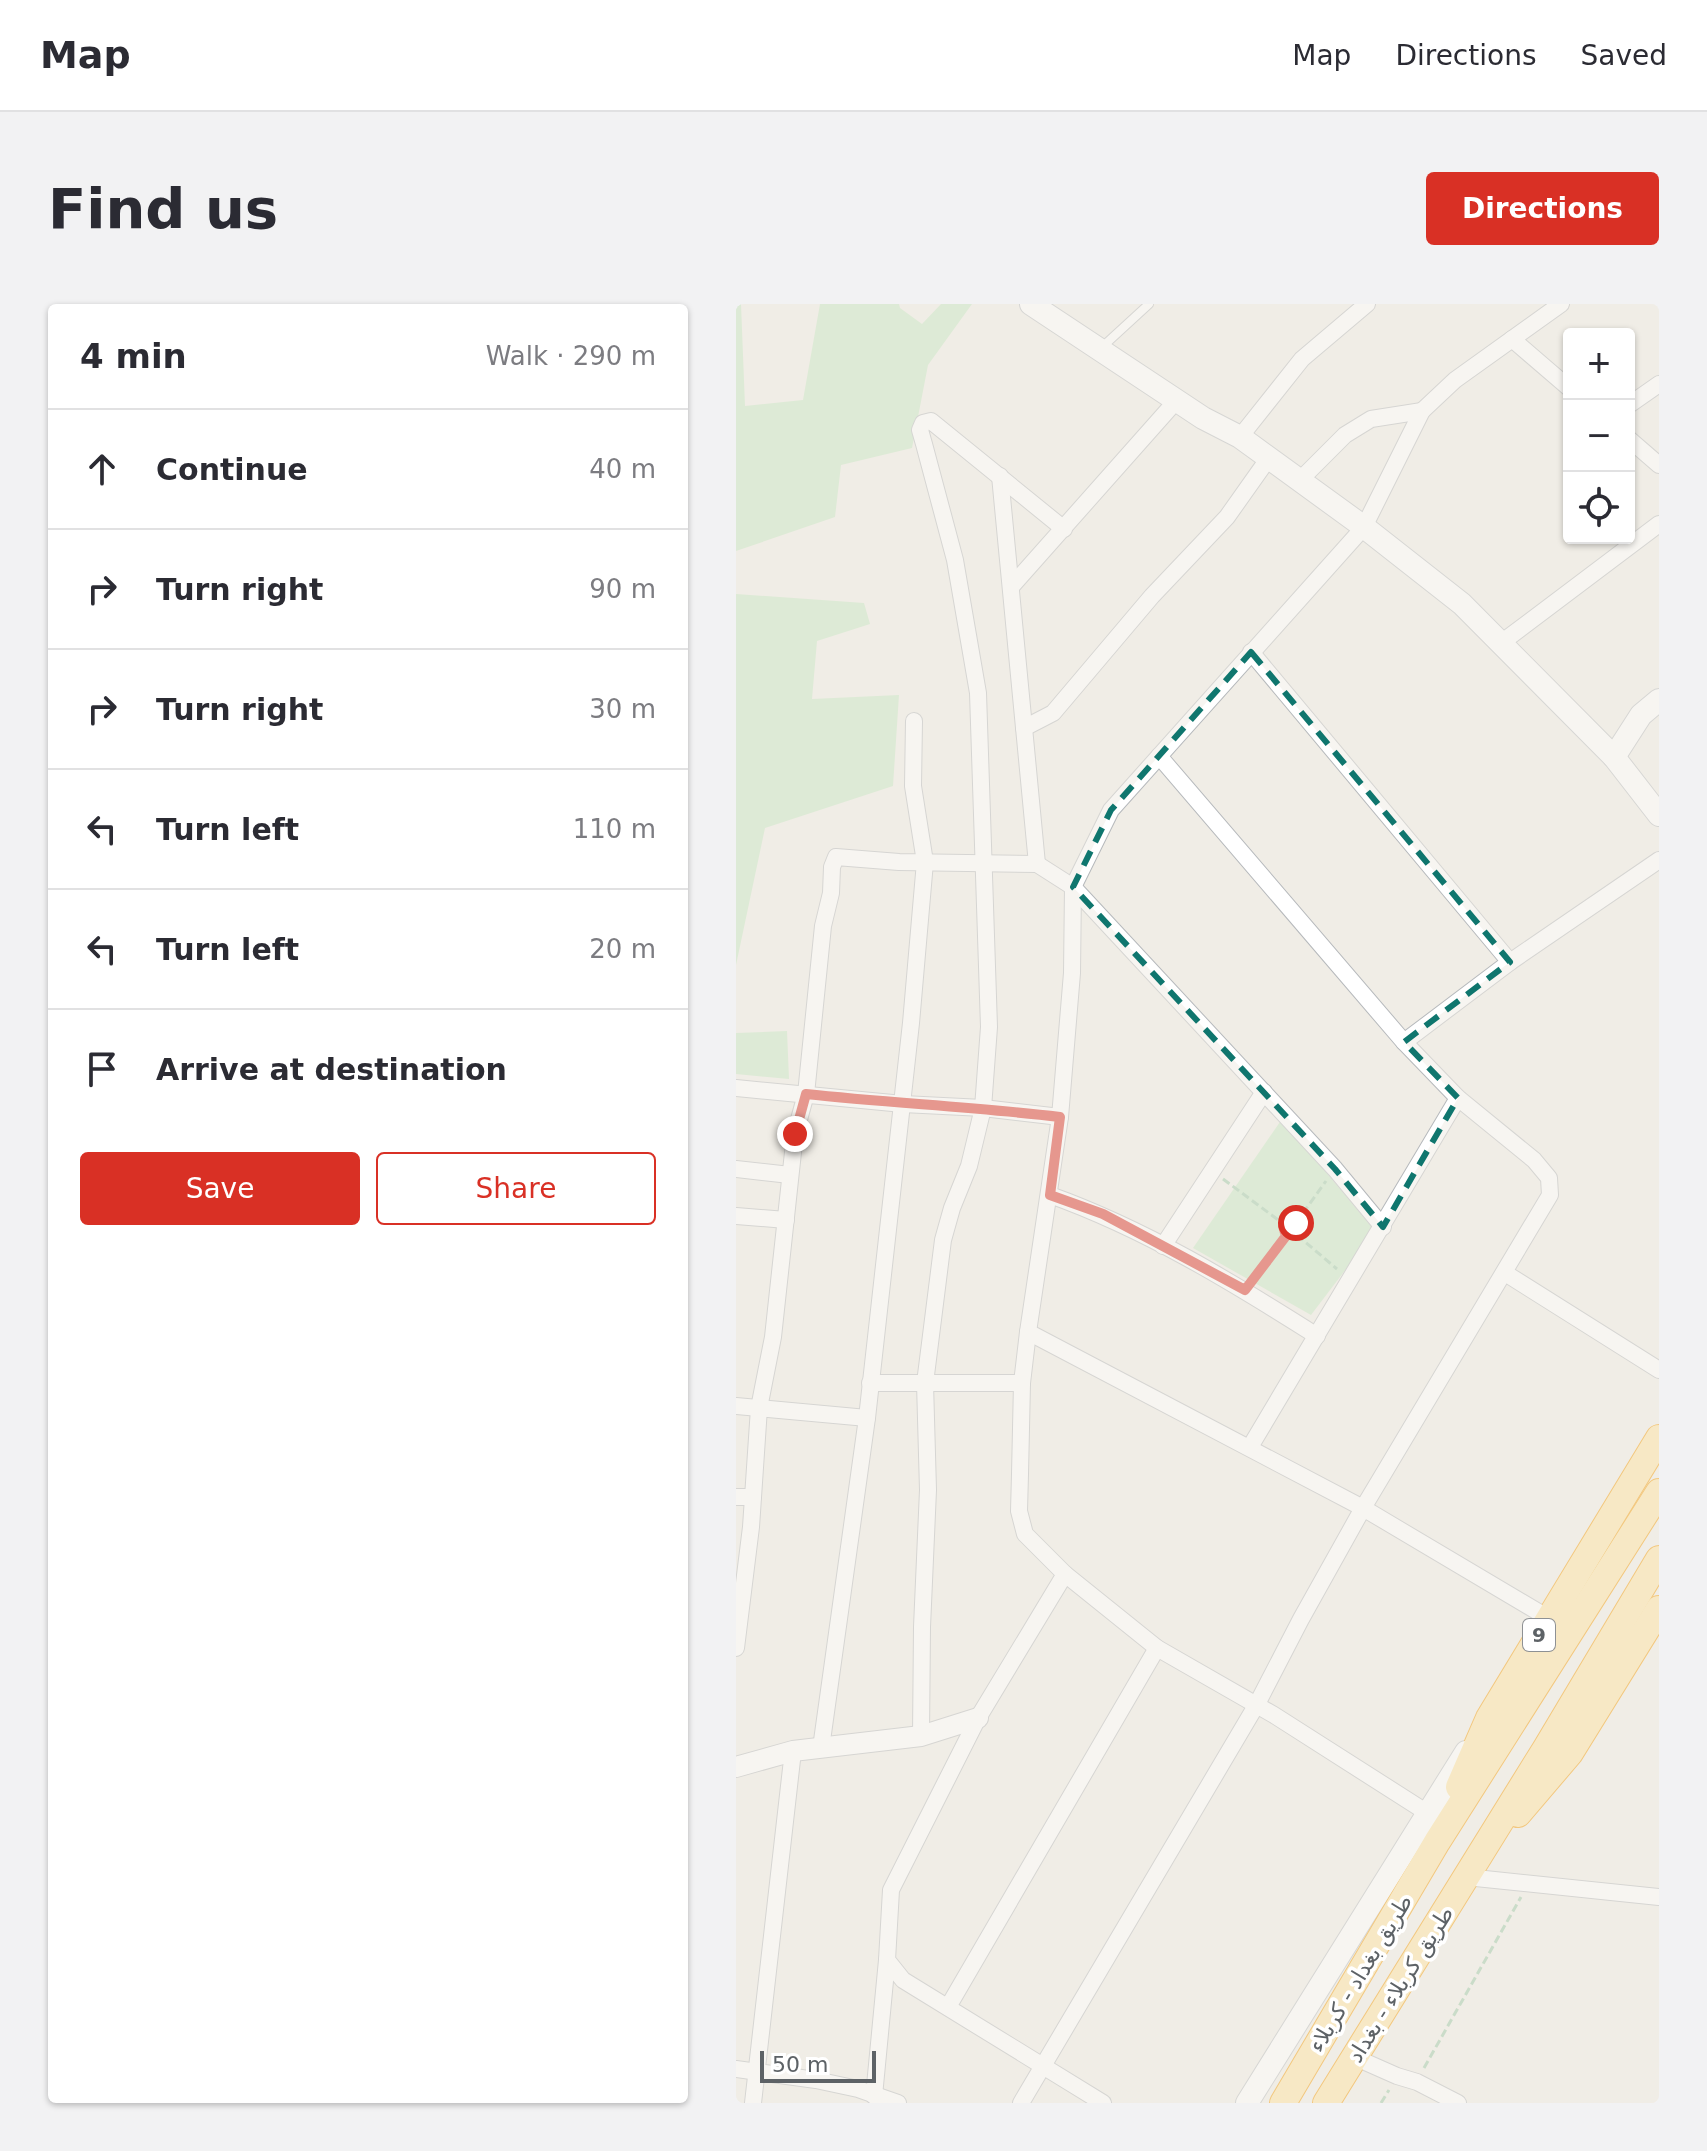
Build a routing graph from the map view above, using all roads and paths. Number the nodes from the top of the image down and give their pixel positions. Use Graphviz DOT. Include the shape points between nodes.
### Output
graph roads {
  1 [pos="1031,304"];
  2 [pos="1149,304"];
  3 [pos="1367,304"];
  4 [pos="1561,304"];
  5 [pos="1512,339"];
  6 [pos="1099,350"];
  7 [pos="1563,383"];
  8 [pos="1659,384"];
  9 [pos="1176,401"];
  10 [pos="1635,401"];
  11 [pos="1422,411"];
  12 [pos="1240,437"];
  13 [pos="1635,444"];
  14 [pos="1268,459"];
  15 [pos="1659,465"];
  16 [pos="1000,476"];
  17 [pos="1299,481"];
  18 [pos="1659,524"];
  19 [pos="1364,527"];
  20 [pos="1064,529"];
  21 [pos="1011,587"];
  22 [pos="1501,643"];
  23 [pos="1251,652"];
  24 [pos="1659,700"];
  25 [pos="914,721"];
  26 [pos="1024,728"];
  27 [pos="1159,756"];
  28 [pos="1614,757"];
  29 [pos="1659,815"];
  30 [pos="1659,860"];
  31 [pos="925,862"];
  32 [pos="985,864"];
  33 [pos="1037,864"];
  34 [pos="1073,887"];
  35 [pos="1510,962"];
  36 [pos="1404,1042"];
  37 [pos="736,1088"];
  38 [pos="1264,1092"];
  39 [pos="806,1094"];
  40 [pos="1458,1098"];
  41 [pos="903,1104"];
  42 [pos="983,1108"];
  43 [pos="1060,1117"];
  44 [pos="736,1169"];
  45 [pos="1335,1169"];
  46 [pos="1212,1171"];
  47 [pos="790,1175"];
  48 [pos="1050,1195"];
  49 [pos="736,1216"];
  50 [pos="786,1220"];
  51 [pos="1296,1223"];
  52 [pos="1285,1225"];
  53 [pos="1383,1227"];
  54 [pos="1297,1235"];
  55 [pos="1286,1236"];
  56 [pos="1163,1246"];
  57 [pos="1505,1273"];
  58 [pos="1349,1279"];
  59 [pos="1245,1290"];
  60 [pos="1028,1332"];
  61 [pos="1317,1336"];
  62 [pos="1659,1370"];
  63 [pos="870,1383"];
  64 [pos="925,1383"];
  65 [pos="1022,1383"];
  66 [pos="736,1406"];
  67 [pos="759,1408"];
  68 [pos="867,1418"];
  69 [pos="1659,1438"];
  70 [pos="1250,1447"];
  71 [pos="744,1497"];
  72 [pos="1655,1499"];
  73 [pos="1363,1508"];
  74 [pos="1659,1559"];
  75 [pos="1065,1574"];
  76 [pos="740,1582"];
  77 [pos="1659,1609"];
  78 [pos="1550,1619"];
  79 [pos="736,1648"];
  80 [pos="1157,1648"];
  81 [pos="1257,1704"];
  82 [pos="978,1718"];
  83 [pos="1489,1718"];
  84 [pos="921,1736"];
  85 [pos="821,1748"];
  86 [pos="793,1751"];
  87 [pos="736,1767"];
  88 [pos="1426,1812"];
  89 [pos="1437,1842"];
  90 [pos="1470,1871"];
  91 [pos="1529,1884"];
  92 [pos="1659,1897"];
  93 [pos="887,1960"];
  94 [pos="948,2007"];
  95 [pos="1335,2016"];
  96 [pos="1359,2050"];
  97 [pos="1043,2068"];
  98 [pos="736,2069"];
  99 [pos="755,2073"];
  100 [pos="1299,2076"];
  101 [pos="1417,2082"];
  102 [pos="864,2096"];
  103 [pos="1328,2099"];
  104 [pos="753,2103"];
  105 [pos="898,2103"];
  106 [pos="1021,2103"];
  107 [pos="1103,2103"];
  108 [pos="1247,2103"];
  109 [pos="1283,2103"];
  110 [pos="1458,2103"];
  1 -- 6 [label="main road"];
  2 -- 6 [label="lane"];
  3 -- 12 [label="street" via="1302,359"];
  4 -- 5 [label="street"];
  5 -- 7 [label="street"];
  5 -- 11 [label="street"];
  6 -- 9 [label="main road"];
  8 -- 10 [label="street"];
  9 -- 12 [label="main road"];
  9 -- 20 [label="street"];
  11 -- 17 [label="street" via="1371,419 1345,435"];
  11 -- 19 [label="street"];
  12 -- 14 [label="main road"];
  13 -- 15 [label="street"];
  14 -- 17 [label="main road"];
  14 -- 26 [label="street" via="1227,517 1053,713"];
  16 -- 20 [label="street"];
  16 -- 21 [label="street"];
  16 -- 32 [label="street" via="931,421 923,423 920,430 955,560 978,693"];
  17 -- 19 [label="main road"];
  18 -- 22 [label="street"];
  19 -- 22 [label="main road" via="1462,604"];
  19 -- 23 [label="street"];
  20 -- 21 [label="street"];
  21 -- 26 [label="street"];
  22 -- 28 [label="main road"];
  23 -- 27 [label="street"];
  23 -- 35 [label="street"];
  24 -- 28 [label="main road" via="1641,715"];
  25 -- 31 [label="street" via="913,786"];
  26 -- 33 [label="street"];
  27 -- 34 [label="street" via="1111,810"];
  27 -- 36 [label="street"];
  28 -- 29 [label="main road"];
  30 -- 35 [label="street"];
  31 -- 32 [label="street"];
  31 -- 39 [label="street" via="836,857 823,926"];
  31 -- 41 [label="street"];
  32 -- 33 [label="street"];
  32 -- 42 [label="street" via="989,1027"];
  33 -- 34 [label="street"];
  34 -- 38 [label="street"];
  34 -- 43 [label="street"];
  35 -- 36 [label="street"];
  36 -- 40 [label="street"];
  37 -- 39 [label="street"];
  38 -- 45 [label="street"];
  38 -- 46 [label="street"];
  39 -- 41 [label="street"];
  39 -- 47 [label="street"];
  40 -- 53 [label="street"];
  40 -- 57 [label="street" via="1549,1178 1550,1195"];
  41 -- 42 [label="street"];
  41 -- 63 [label="street"];
  42 -- 43 [label="street"];
  42 -- 64 [label="street" via="943,1240"];
  43 -- 48 [label="street"];
  44 -- 47 [label="street"];
  45 -- 51 [label="path"];
  45 -- 53 [label="street"];
  46 -- 52 [label="path"];
  46 -- 56 [label="street"];
  47 -- 50 [label="street"];
  48 -- 56 [label="street" via="1103,1214"];
  48 -- 60 [label="street"];
  49 -- 50 [label="street"];
  50 -- 67 [label="street"];
  51 -- 52 [label="path"];
  51 -- 54 [label="path"];
  52 -- 55 [label="path"];
  53 -- 58 [label="street"];
  54 -- 55 [label="path"];
  54 -- 58 [label="path"];
  55 -- 59 [label="path"];
  56 -- 59 [label="street"];
  57 -- 62 [label="street"];
  57 -- 73 [label="street"];
  58 -- 61 [label="street"];
  59 -- 61 [label="street"];
  60 -- 65 [label="street"];
  60 -- 70 [label="street"];
  61 -- 70 [label="street"];
  63 -- 64 [label="street"];
  63 -- 68 [label="street"];
  64 -- 65 [label="street"];
  64 -- 84 [label="street" via="928,1490"];
  65 -- 75 [label="street" via="1019,1511 1025,1534"];
  66 -- 67 [label="street"];
  67 -- 68 [label="street"];
  67 -- 71 [label="street"];
  68 -- 85 [label="street"];
  69 -- 78 [label="highway, 9"];
  70 -- 73 [label="street"];
  71 -- 76 [label="street"];
  72 -- 89 [label="highway, 9"];
  73 -- 78 [label="street"];
  73 -- 81 [label="street"];
  74 -- 90 [label="highway"];
  75 -- 80 [label="street"];
  75 -- 82 [label="street"];
  76 -- 79 [label="street"];
  77 -- 90 [label="highway" via="1570,1753"];
  78 -- 83 [label="highway, 9"];
  80 -- 81 [label="street"];
  80 -- 94 [label="street"];
  81 -- 88 [label="street"];
  81 -- 97 [label="street"];
  82 -- 84 [label="street"];
  82 -- 93 [label="street" via="891,1890"];
  83 -- 88 [label="main road"];
  83 -- 89 [label="highway, 9"];
  84 -- 85 [label="street"];
  85 -- 86 [label="street"];
  86 -- 87 [label="street"];
  86 -- 99 [label="street"];
  88 -- 108 [label="main road"];
  89 -- 95 [label="highway, طريق بغداد - كربلاء / 9"];
  90 -- 91 [label="street"];
  90 -- 96 [label="highway, طريق كربلاء - بغداد"];
  91 -- 92 [label="street"];
  91 -- 101 [label="path"];
  93 -- 94 [label="street" via="903,1980"];
  93 -- 102 [label="street"];
  94 -- 97 [label="street"];
  95 -- 96 [label="highway" via="1343,2036"];
  95 -- 100 [label="highway, طريق بغداد - كربلاء / 9"];
  96 -- 101 [label="street" via="1397,2076"];
  96 -- 103 [label="highway, طريق كربلاء - بغداد"];
  97 -- 106 [label="street"];
  97 -- 107 [label="street"];
  98 -- 99 [label="street"];
  99 -- 102 [label="street" via="794,2075"];
  99 -- 104 [label="street"];
  100 -- 103 [label="highway" via="1319,2078 1327,2085"];
  100 -- 109 [label="highway, طريق بغداد - كربلاء / 9"];
  101 -- 110 [label="street"];
  102 -- 105 [label="street"];
}
